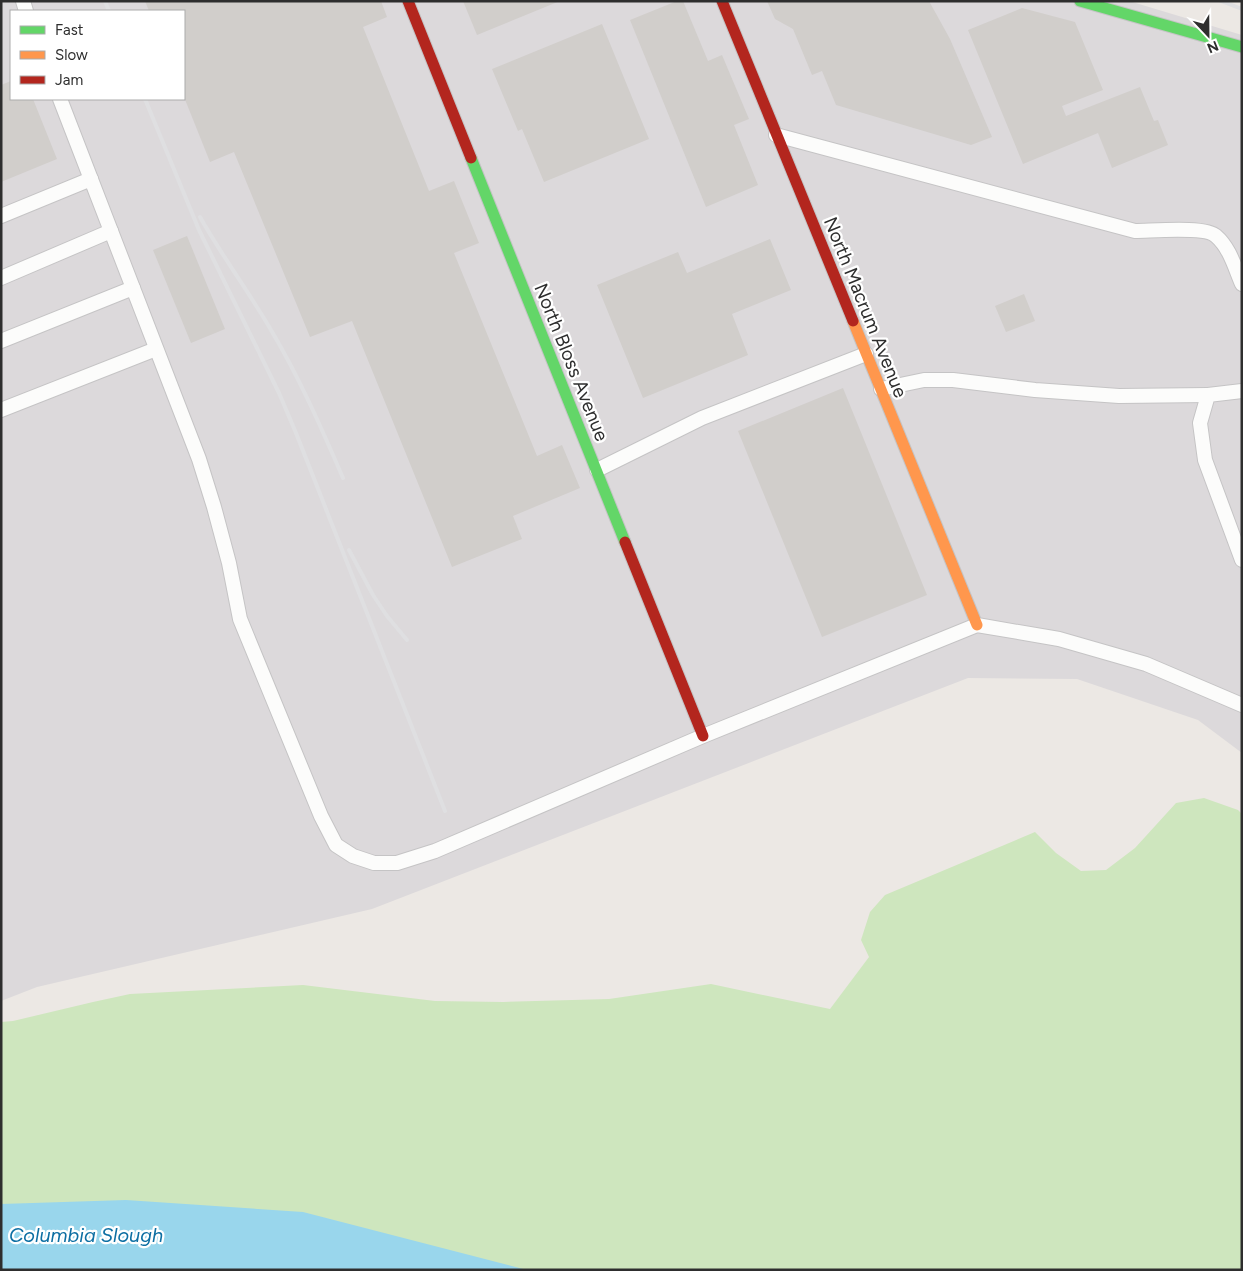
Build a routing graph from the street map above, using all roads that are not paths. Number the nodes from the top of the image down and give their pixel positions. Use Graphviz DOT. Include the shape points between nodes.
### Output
graph roads {
  1 [pos="408,1"];
  2 [pos="722,1"];
  3 [pos="1080,1"];
  4 [pos="1242,47"];
  5 [pos="60,100"];
  6 [pos="776,135"];
  7 [pos="91,179"];
  8 [pos="1,216"];
  9 [pos="111,231"];
  10 [pos="1,278"];
  11 [pos="1242,284"];
  12 [pos="133,288"];
  13 [pos="1,341"];
  14 [pos="156,349"];
  15 [pos="866,354"];
  16 [pos="881,389"];
  17 [pos="1242,391"];
  18 [pos="1208,395"];
  19 [pos="1,410"];
  20 [pos="597,470"];
  21 [pos="1242,560"];
  22 [pos="977,625"];
  23 [pos="1242,705"];
  24 [pos="703,736"];
  1 -- 20 [label="street, North Bloss Avenue"];
  2 -- 6 [label="street, North Macrum Avenue"];
  3 -- 4 [label="street"];
  5 -- 7 [label="lane"];
  6 -- 11 [label="lane" via="1135,231 1194,230 1215,234 1227,249"];
  6 -- 15 [label="street, North Macrum Avenue"];
  7 -- 8 [label="lane"];
  7 -- 9 [label="lane"];
  9 -- 10 [label="lane"];
  9 -- 12 [label="lane"];
  12 -- 13 [label="lane"];
  12 -- 14 [label="lane"];
  14 -- 19 [label="lane"];
  14 -- 24 [label="lane" via="209,491 240,619 336,845 353,856 374,863 398,864"];
  15 -- 16 [label="street, North Macrum Avenue"];
  15 -- 20 [label="lane" via="702,418"];
  16 -- 18 [label="lane" via="924,380 953,380 1119,396"];
  16 -- 22 [label="street, North Macrum Avenue"];
  17 -- 18 [label="lane"];
  18 -- 21 [label="lane" via="1200,423 1205,460"];
  20 -- 24 [label="street, North Bloss Avenue"];
  22 -- 23 [label="lane" via="1059,639 1146,664"];
  22 -- 24 [label="lane"];
}
